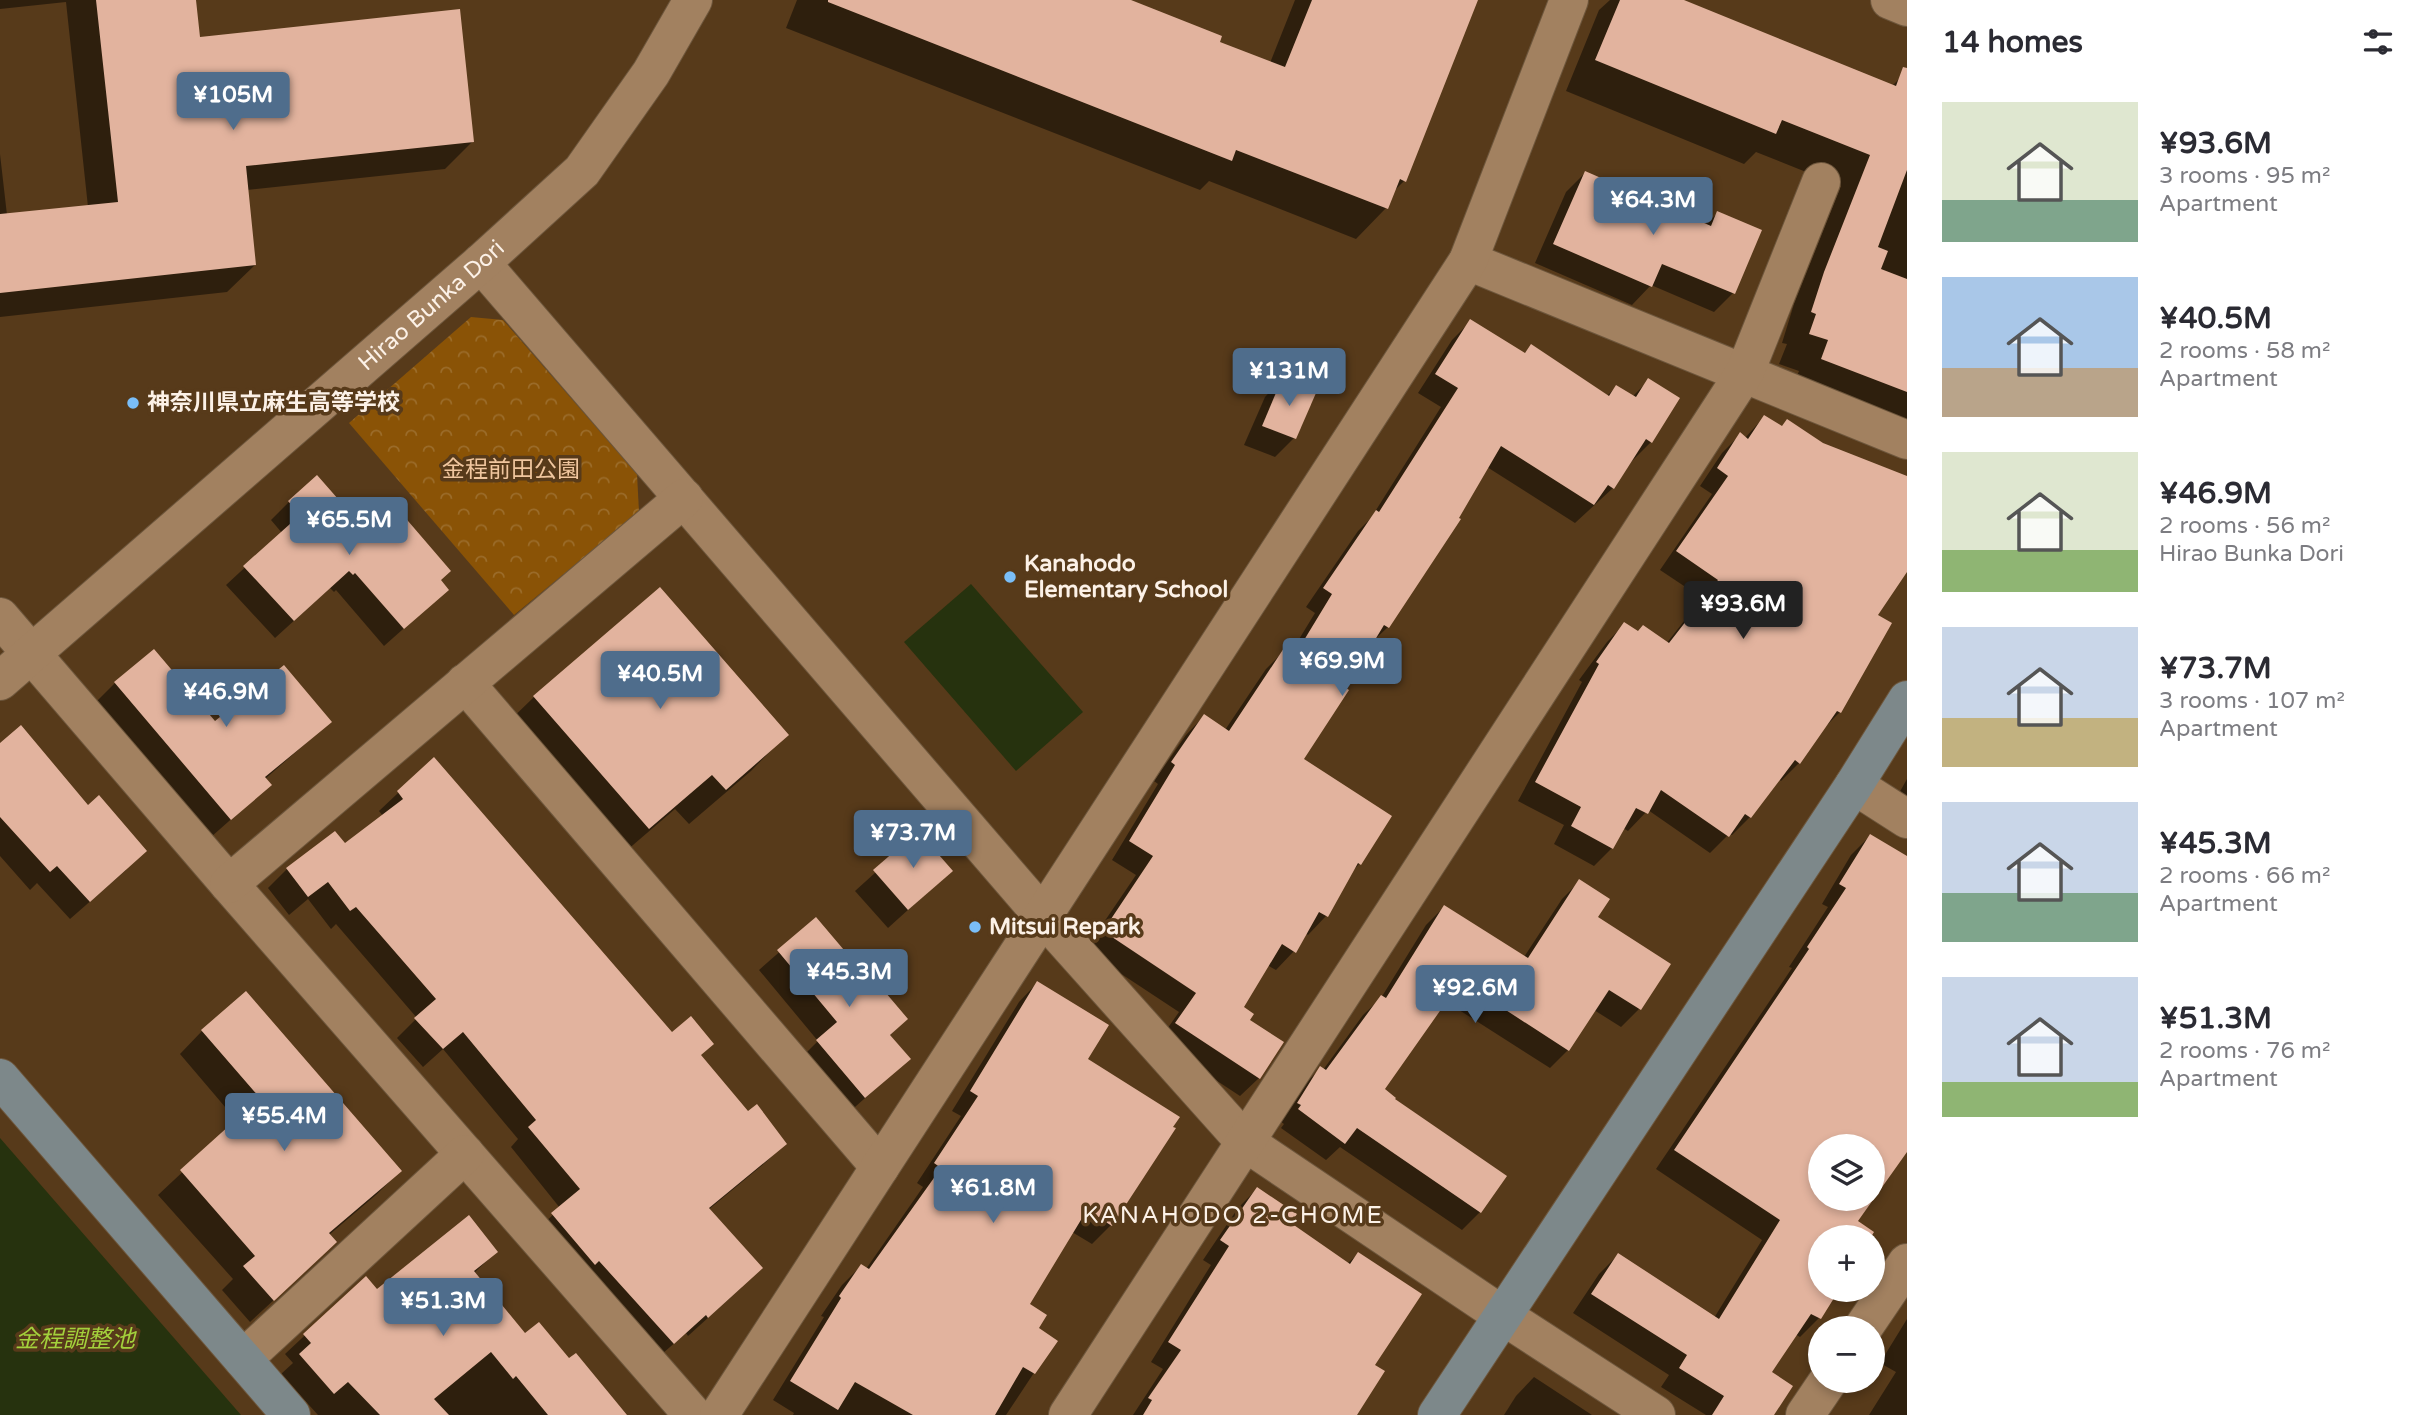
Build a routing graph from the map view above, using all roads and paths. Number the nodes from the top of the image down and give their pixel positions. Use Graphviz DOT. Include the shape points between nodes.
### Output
graph roads {
  1 [pos="693,0"];
  2 [pos="1569,0"];
  3 [pos="1890,0"];
  4 [pos="1907,7"];
  5 [pos="1821,182"];
  6 [pos="1468,261"];
  7 [pos="481,263"];
  8 [pos="1745,372"];
  9 [pos="1907,440"];
  10 [pos="684,498"];
  11 [pos="0,617"];
  12 [pos="32,653"];
  13 [pos="0,681"];
  14 [pos="465,683"];
  15 [pos="1907,700"];
  16 [pos="1854,785"];
  17 [pos="1907,819"];
  18 [pos="229,884"];
  19 [pos="1042,916"];
  20 [pos="0,1078"];
  21 [pos="1245,1142"];
  22 [pos="465,1154"];
  23 [pos="880,1167"];
  24 [pos="1907,1263"];
  25 [pos="1502,1315"];
  26 [pos="1871,1316"];
  27 [pos="243,1359"];
  28 [pos="1820,1393"];
  29 [pos="291,1415"];
  30 [pos="693,1415"];
  31 [pos="719,1415"];
  32 [pos="1068,1415"];
  33 [pos="1437,1415"];
  34 [pos="1656,1415"];
  35 [pos="1805,1415"];
  1 -- 7 [label="street, Hirao Bunka Dori" via="651,73 582,171"];
  2 -- 6 [label="street"];
  3 -- 4 [label="street"];
  5 -- 8 [label="street"];
  6 -- 8 [label="street"];
  6 -- 19 [label="street"];
  7 -- 10 [label="street"];
  7 -- 12 [label="street, Hirao Bunka Dori"];
  8 -- 9 [label="street"];
  8 -- 21 [label="street"];
  10 -- 14 [label="street"];
  10 -- 19 [label="street"];
  11 -- 12 [label="street"];
  12 -- 13 [label="street, Hirao Bunka Dori"];
  12 -- 18 [label="street"];
  14 -- 18 [label="street"];
  14 -- 23 [label="street"];
  15 -- 16 [label="street"];
  16 -- 17 [label="street"];
  16 -- 25 [label="street"];
  18 -- 22 [label="street"];
  19 -- 21 [label="street"];
  19 -- 23 [label="street"];
  20 -- 27 [label="street"];
  21 -- 25 [label="street"];
  21 -- 32 [label="street"];
  22 -- 27 [label="street"];
  22 -- 30 [label="street"];
  23 -- 31 [label="street"];
  24 -- 26 [label="street"];
  25 -- 33 [label="street"];
  25 -- 34 [label="street"];
  27 -- 29 [label="street"];
  28 -- 35 [label="street"];
}
